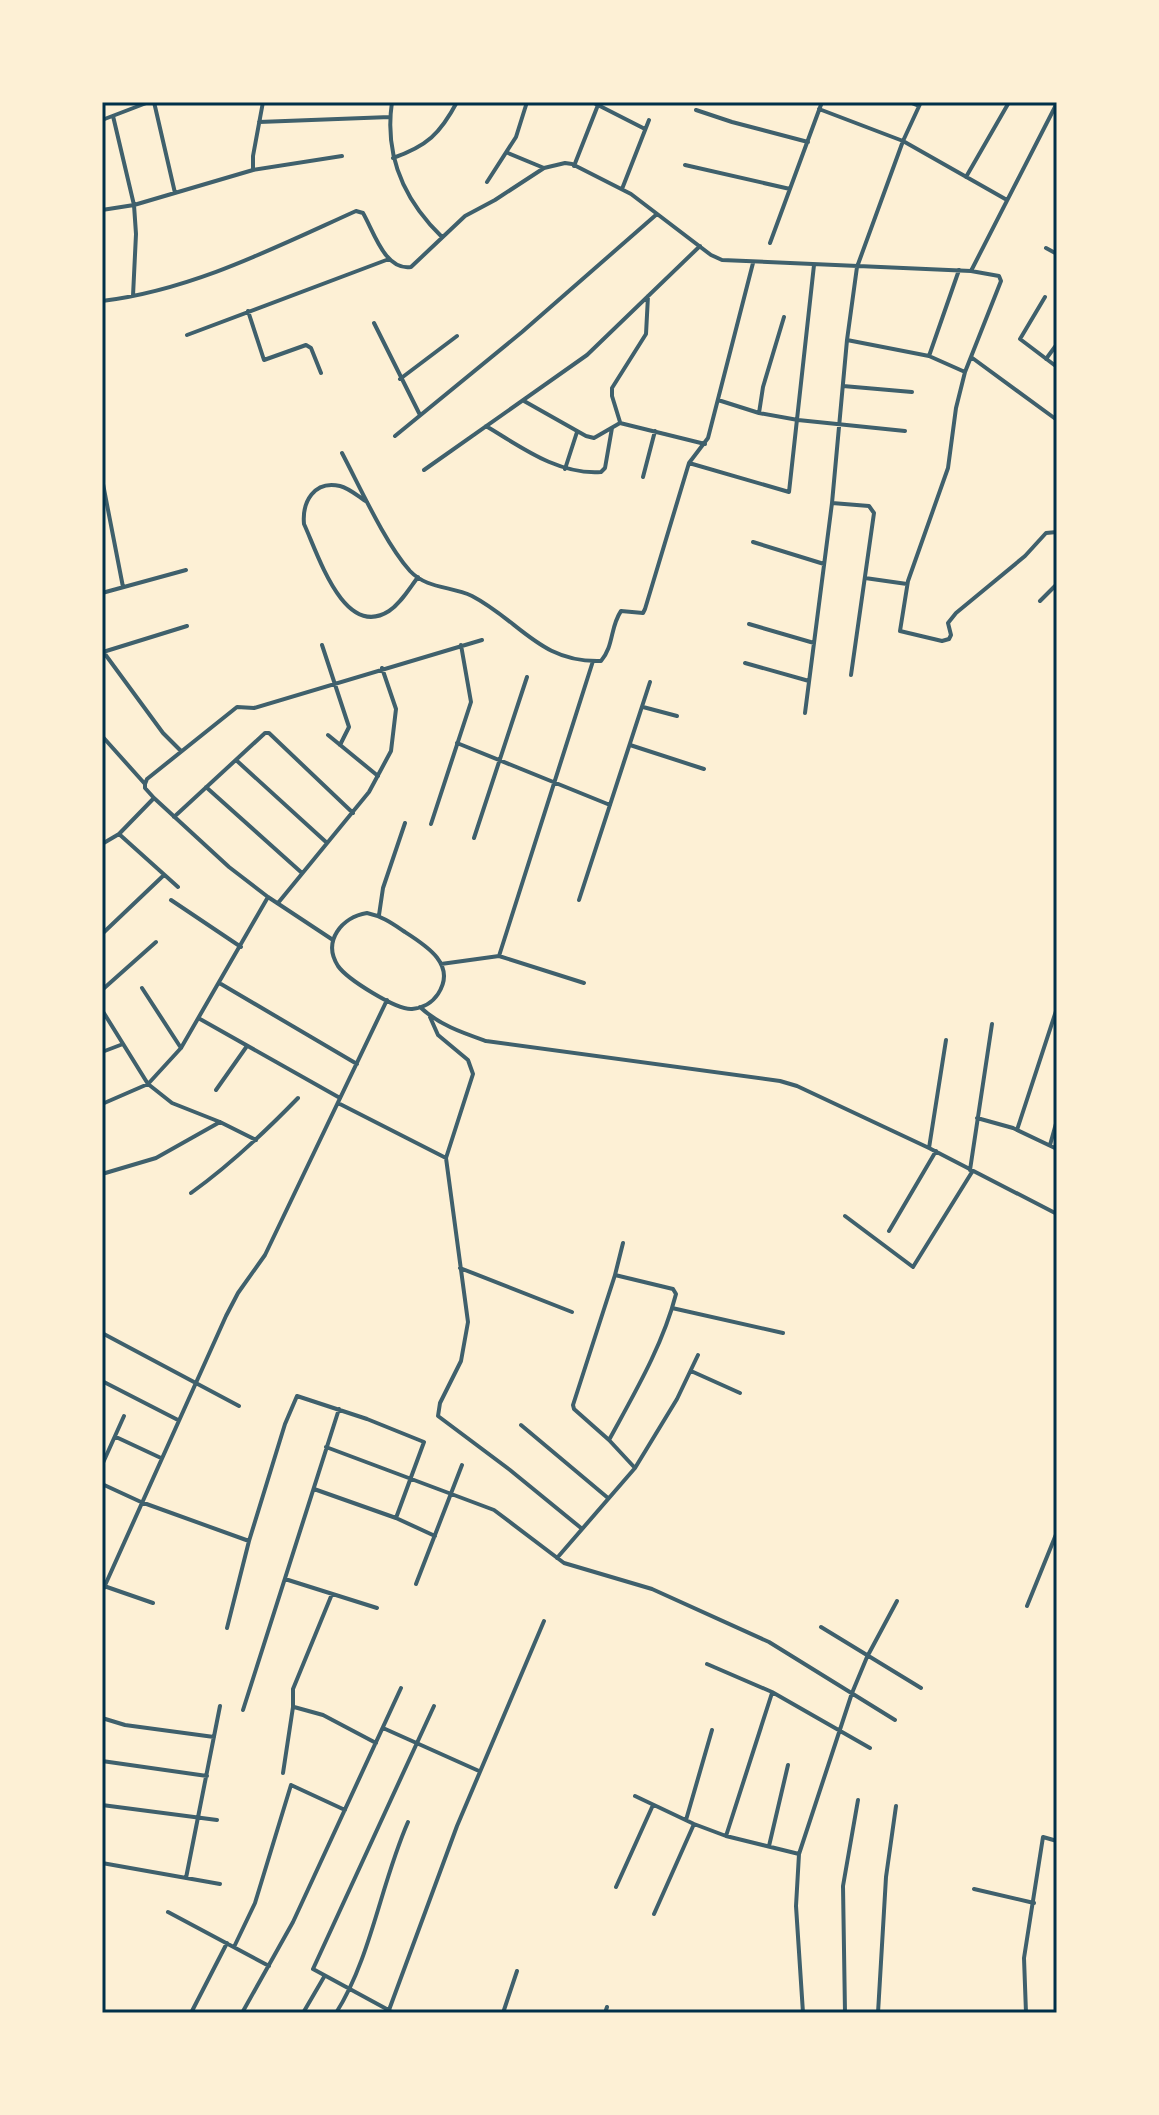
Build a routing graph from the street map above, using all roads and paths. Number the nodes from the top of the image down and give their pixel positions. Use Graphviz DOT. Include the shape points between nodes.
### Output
graph roads {
  1 [pos="129,102"];
  2 [pos="152,102"];
  3 [pos="263,102"];
  4 [pos="392,102"];
  5 [pos="457,102"];
  6 [pos="527,102"];
  7 [pos="592,102"];
  8 [pos="822,102"];
  9 [pos="909,102"];
  10 [pos="1057,103"];
  11 [pos="920,104"];
  12 [pos="1008,104"];
  13 [pos="598,105"];
  14 [pos="131,109"];
  15 [pos="819,109"];
  16 [pos="696,110"];
  17 [pos="113,116"];
  18 [pos="390,117"];
  19 [pos="102,120"];
  20 [pos="649,120"];
  21 [pos="259,122"];
  22 [pos="645,129"];
  23 [pos="903,141"];
  24 [pos="808,142"];
  25 [pos="508,153"];
  26 [pos="342,156"];
  27 [pos="393,158"];
  28 [pos="685,165"];
  29 [pos="574,166"];
  30 [pos="544,168"];
  31 [pos="253,170"];
  32 [pos="966,177"];
  33 [pos="487,182"];
  34 [pos="622,189"];
  35 [pos="790,189"];
  36 [pos="175,194"];
  37 [pos="1007,200"];
  38 [pos="134,205"];
  39 [pos="102,210"];
  40 [pos="657,214"];
  41 [pos="442,237"];
  42 [pos="770,243"];
  43 [pos="700,246"];
  44 [pos="1046,248"];
  45 [pos="1057,254"];
  46 [pos="389,259"];
  47 [pos="753,263"];
  48 [pos="814,265"];
  49 [pos="857,267"];
  50 [pos="959,270"];
  51 [pos="971,271"];
  52 [pos="133,296"];
  53 [pos="648,296"];
  54 [pos="1045,297"];
  55 [pos="102,301"];
  56 [pos="248,311"];
  57 [pos="784,317"];
  58 [pos="374,323"];
  59 [pos="187,335"];
  60 [pos="457,336"];
  61 [pos="847,340"];
  62 [pos="1057,344"];
  63 [pos="929,356"];
  64 [pos="971,357"];
  65 [pos="1046,359"];
  66 [pos="1057,367"];
  67 [pos="965,372"];
  68 [pos="321,373"];
  69 [pos="400,379"];
  70 [pos="843,386"];
  71 [pos="912,392"];
  72 [pos="718,400"];
  73 [pos="523,401"];
  74 [pos="759,413"];
  75 [pos="420,415"];
  76 [pos="798,420"];
  77 [pos="1057,420"];
  78 [pos="620,423"];
  79 [pos="839,423"];
  80 [pos="486,426"];
  81 [pos="612,428"];
  82 [pos="655,431"];
  83 [pos="905,431"];
  84 [pos="577,432"];
  85 [pos="395,436"];
  86 [pos="705,444"];
  87 [pos="342,453"];
  88 [pos="689,463"];
  89 [pos="565,469"];
  90 [pos="424,470"];
  91 [pos="643,477"];
  92 [pos="103,484"];
  93 [pos="832,503"];
  94 [pos="369,504"];
  95 [pos="1057,532"];
  96 [pos="753,542"];
  97 [pos="824,564"];
  98 [pos="186,570"];
  99 [pos="418,577"];
  100 [pos="865,578"];
  101 [pos="907,584"];
  102 [pos="1057,584"];
  103 [pos="123,587"];
  104 [pos="102,593"];
  105 [pos="1040,601"];
  106 [pos="749,624"];
  107 [pos="187,626"];
  108 [pos="482,640"];
  109 [pos="814,643"];
  110 [pos="322,645"];
  111 [pos="461,645"];
  112 [pos="102,651"];
  113 [pos="593,661"];
  114 [pos="745,663"];
  115 [pos="382,668"];
  116 [pos="851,675"];
  117 [pos="527,677"];
  118 [pos="809,681"];
  119 [pos="650,682"];
  120 [pos="336,683"];
  121 [pos="643,707"];
  122 [pos="805,713"];
  123 [pos="677,716"];
  124 [pos="328,735"];
  125 [pos="102,736"];
  126 [pos="457,743"];
  127 [pos="340,745"];
  128 [pos="630,745"];
  129 [pos="181,751"];
  130 [pos="236,760"];
  131 [pos="499,760"];
  132 [pos="704,769"];
  133 [pos="378,776"];
  134 [pos="554,782"];
  135 [pos="145,784"];
  136 [pos="206,787"];
  137 [pos="154,798"];
  138 [pos="610,805"];
  139 [pos="353,813"];
  140 [pos="174,817"];
  141 [pos="405,823"];
  142 [pos="431,824"];
  143 [pos="119,834"];
  144 [pos="474,838"];
  145 [pos="326,842"];
  146 [pos="102,844"];
  147 [pos="302,873"];
  148 [pos="164,875"];
  149 [pos="178,887"];
  150 [pos="268,897"];
  151 [pos="171,900"];
  152 [pos="579,900"];
  153 [pos="278,903"];
  154 [pos="379,915"];
  155 [pos="102,934"];
  156 [pos="333,940"];
  157 [pos="156,942"];
  158 [pos="241,947"];
  159 [pos="499,956"];
  160 [pos="441,964"];
  161 [pos="584,983"];
  162 [pos="220,984"];
  163 [pos="142,988"];
  164 [pos="102,990"];
  165 [pos="387,1000"];
  166 [pos="420,1007"];
  167 [pos="1057,1008"];
  168 [pos="102,1010"];
  169 [pos="429,1016"];
  170 [pos="200,1019"];
  171 [pos="992,1024"];
  172 [pos="946,1040"];
  173 [pos="123,1044"];
  174 [pos="247,1046"];
  175 [pos="181,1048"];
  176 [pos="102,1052"];
  177 [pos="357,1064"];
  178 [pos="148,1084"];
  179 [pos="216,1090"];
  180 [pos="298,1098"];
  181 [pos="339,1101"];
  182 [pos="102,1104"];
  183 [pos="977,1118"];
  184 [pos="1057,1120"];
  185 [pos="220,1122"];
  186 [pos="1017,1130"];
  187 [pos="256,1140"];
  188 [pos="1050,1145"];
  189 [pos="929,1148"];
  190 [pos="1057,1149"];
  191 [pos="936,1151"];
  192 [pos="446,1158"];
  193 [pos="971,1170"];
  194 [pos="102,1174"];
  195 [pos="191,1193"];
  196 [pos="1057,1214"];
  197 [pos="845,1216"];
  198 [pos="889,1231"];
  199 [pos="623,1243"];
  200 [pos="460,1268"];
  201 [pos="615,1275"];
  202 [pos="672,1308"];
  203 [pos="572,1312"];
  204 [pos="102,1333"];
  205 [pos="783,1333"];
  206 [pos="698,1355"];
  207 [pos="691,1371"];
  208 [pos="102,1381"];
  209 [pos="194,1382"];
  210 [pos="740,1393"];
  211 [pos="239,1406"];
  212 [pos="339,1409"];
  213 [pos="124,1416"];
  214 [pos="178,1420"];
  215 [pos="521,1425"];
  216 [pos="115,1437"];
  217 [pos="609,1440"];
  218 [pos="326,1447"];
  219 [pos="161,1458"];
  220 [pos="102,1465"];
  221 [pos="462,1465"];
  222 [pos="635,1468"];
  223 [pos="410,1478"];
  224 [pos="102,1484"];
  225 [pos="313,1489"];
  226 [pos="451,1493"];
  227 [pos="608,1498"];
  228 [pos="141,1502"];
  229 [pos="396,1518"];
  230 [pos="581,1528"];
  231 [pos="1057,1532"];
  232 [pos="435,1536"];
  233 [pos="249,1541"];
  234 [pos="557,1558"];
  235 [pos="285,1579"];
  236 [pos="416,1584"];
  237 [pos="103,1588"];
  238 [pos="332,1594"];
  239 [pos="897,1601"];
  240 [pos="153,1603"];
  241 [pos="1027,1606"];
  242 [pos="377,1608"];
  243 [pos="544,1621"];
  244 [pos="821,1627"];
  245 [pos="227,1628"];
  246 [pos="867,1657"];
  247 [pos="707,1664"];
  248 [pos="401,1688"];
  249 [pos="921,1688"];
  250 [pos="772,1692"];
  251 [pos="852,1693"];
  252 [pos="220,1706"];
  253 [pos="434,1706"];
  254 [pos="293,1707"];
  255 [pos="243,1710"];
  256 [pos="102,1718"];
  257 [pos="895,1720"];
  258 [pos="383,1728"];
  259 [pos="840,1728"];
  260 [pos="712,1730"];
  261 [pos="214,1737"];
  262 [pos="376,1743"];
  263 [pos="416,1743"];
  264 [pos="870,1748"];
  265 [pos="102,1761"];
  266 [pos="788,1765"];
  267 [pos="479,1771"];
  268 [pos="283,1773"];
  269 [pos="207,1776"];
  270 [pos="635,1796"];
  271 [pos="858,1800"];
  272 [pos="102,1805"];
  273 [pos="653,1805"];
  274 [pos="896,1806"];
  275 [pos="345,1810"];
  276 [pos="198,1818"];
  277 [pos="217,1820"];
  278 [pos="686,1820"];
  279 [pos="408,1822"];
  280 [pos="694,1824"];
  281 [pos="726,1836"];
  282 [pos="1057,1841"];
  283 [pos="769,1846"];
  284 [pos="799,1854"];
  285 [pos="102,1863"];
  286 [pos="186,1878"];
  287 [pos="220,1884"];
  288 [pos="616,1887"];
  289 [pos="974,1889"];
  290 [pos="1034,1903"];
  291 [pos="168,1912"];
  292 [pos="654,1914"];
  293 [pos="227,1943"];
  294 [pos="234,1947"];
  295 [pos="269,1966"];
  296 [pos="517,1971"];
  297 [pos="324,1976"];
  298 [pos="351,1990"];
  299 [pos="391,2012"];
  300 [pos="191,2013"];
  301 [pos="242,2013"];
  302 [pos="303,2013"];
  303 [pos="336,2013"];
  304 [pos="503,2013"];
  305 [pos="803,2013"];
  306 [pos="845,2013"];
  307 [pos="878,2013"];
  308 [pos="1026,2013"];
  1 -- 14 [label="street"];
  2 -- 14 [label="street"];
  2 -- 36 [label="street"];
  3 -- 21 [label="street"];
  4 -- 18 [label="street"];
  5 -- 27 [label="street" via="430,141"];
  6 -- 25 [label="street"];
  7 -- 13 [label="street"];
  8 -- 15 [label="street"];
  9 -- 11 [label="street"];
  10 -- 37 [label="street"];
  11 -- 23 [label="street"];
  12 -- 32 [label="street"];
  13 -- 22 [label="street"];
  13 -- 29 [label="street"];
  14 -- 17 [label="street"];
  15 -- 23 [label="street"];
  15 -- 24 [label="street"];
  16 -- 24 [label="street"];
  17 -- 19 [label="street"];
  17 -- 38 [label="street"];
  18 -- 21 [label="street"];
  18 -- 27 [label="street"];
  20 -- 22 [label="street"];
  21 -- 31 [label="street"];
  22 -- 34 [label="street"];
  23 -- 32 [label="street"];
  23 -- 49 [label="street"];
  24 -- 35 [label="street"];
  25 -- 30 [label="street"];
  25 -- 33 [label="street"];
  26 -- 31 [label="street"];
  27 -- 41 [label="street" via="415,208"];
  28 -- 35 [label="street"];
  29 -- 30 [label="street"];
  29 -- 34 [label="street"];
  30 -- 41 [label="street" via="465,216"];
  31 -- 36 [label="street"];
  32 -- 37 [label="street"];
  34 -- 40 [label="street"];
  35 -- 42 [label="street"];
  36 -- 38 [label="street"];
  37 -- 51 [label="street"];
  38 -- 39 [label="street"];
  38 -- 52 [label="street"];
  40 -- 43 [label="street"];
  40 -- 75 [label="street"];
  41 -- 46 [label="street" via="411,267"];
  43 -- 47 [label="street" via="722,260"];
  43 -- 53 [label="street"];
  44 -- 45 [label="street"];
  46 -- 52 [label="street" via="363,213 356,211 207,276"];
  46 -- 56 [label="street"];
  47 -- 48 [label="street"];
  47 -- 72 [label="street"];
  48 -- 49 [label="street"];
  48 -- 76 [label="street"];
  49 -- 50 [label="street"];
  49 -- 61 [label="street"];
  50 -- 51 [label="street"];
  50 -- 63 [label="street"];
  51 -- 64 [label="street" via="990,273 1001,281"];
  52 -- 55 [label="street"];
  53 -- 73 [label="street" via="587,355"];
  53 -- 78 [label="street" via="646,334 612,388"];
  54 -- 65 [label="street" via="1020,339"];
  56 -- 59 [label="street"];
  56 -- 68 [label="street" via="264,360 306,345"];
  57 -- 74 [label="street"];
  58 -- 69 [label="street"];
  60 -- 69 [label="street"];
  61 -- 63 [label="street"];
  61 -- 70 [label="street"];
  62 -- 65 [label="street"];
  63 -- 67 [label="street"];
  64 -- 67 [label="street"];
  64 -- 77 [label="street"];
  65 -- 66 [label="street"];
  67 -- 101 [label="street" via="948,468"];
  69 -- 75 [label="street"];
  70 -- 71 [label="street"];
  70 -- 79 [label="street"];
  72 -- 74 [label="street"];
  72 -- 86 [label="street"];
  73 -- 80 [label="street"];
  73 -- 84 [label="street"];
  74 -- 76 [label="street"];
  75 -- 85 [label="street"];
  76 -- 79 [label="street"];
  76 -- 88 [label="street" via="789,492"];
  78 -- 81 [label="street"];
  78 -- 82 [label="street"];
  79 -- 83 [label="street"];
  79 -- 93 [label="street"];
  80 -- 89 [label="street"];
  80 -- 90 [label="street"];
  81 -- 84 [label="street" via="594,438"];
  81 -- 89 [label="street" via="601,472"];
  82 -- 86 [label="street"];
  82 -- 91 [label="street"];
  84 -- 89 [label="street"];
  86 -- 88 [label="street"];
  87 -- 94 [label="street"];
  88 -- 113 [label="street" via="645,609 621,611 608,653"];
  92 -- 103 [label="street"];
  93 -- 97 [label="street"];
  93 -- 100 [label="street" via="873,509"];
  94 -- 99 [label="street"];
  94 -- 99 [label="street" via="342,486 324,485 306,500 304,524 338,595 352,611 377,617 397,604"];
  95 -- 101 [label="street" via="1046,533 956,613 945,641 900,631"];
  96 -- 97 [label="street"];
  97 -- 109 [label="street"];
  98 -- 103 [label="street"];
  99 -- 113 [label="street" via="471,595 548,651"];
  100 -- 101 [label="street"];
  100 -- 116 [label="street"];
  102 -- 105 [label="street"];
  103 -- 104 [label="street"];
  106 -- 109 [label="street"];
  107 -- 112 [label="street"];
  108 -- 111 [label="street"];
  109 -- 118 [label="street"];
  110 -- 120 [label="street"];
  111 -- 115 [label="street"];
  111 -- 126 [label="street" via="471,702"];
  112 -- 129 [label="street"];
  113 -- 134 [label="street"];
  114 -- 118 [label="street"];
  115 -- 120 [label="street"];
  115 -- 133 [label="street" via="396,709 391,751"];
  117 -- 131 [label="street"];
  118 -- 122 [label="street"];
  119 -- 121 [label="street"];
  120 -- 127 [label="street" via="349,727"];
  120 -- 129 [label="street" via="254,708 237,707"];
  121 -- 123 [label="street"];
  121 -- 128 [label="street"];
  124 -- 127 [label="street"];
  125 -- 135 [label="street"];
  126 -- 131 [label="street"];
  126 -- 142 [label="street"];
  127 -- 133 [label="street"];
  128 -- 132 [label="street"];
  128 -- 138 [label="street"];
  129 -- 135 [label="street"];
  130 -- 136 [label="street"];
  130 -- 139 [label="street" via="269,733"];
  130 -- 145 [label="street"];
  131 -- 134 [label="street"];
  131 -- 144 [label="street"];
  133 -- 139 [label="street"];
  134 -- 138 [label="street"];
  134 -- 159 [label="street"];
  135 -- 137 [label="street"];
  136 -- 140 [label="street"];
  136 -- 147 [label="street"];
  137 -- 140 [label="street"];
  137 -- 143 [label="street"];
  138 -- 152 [label="street"];
  139 -- 145 [label="street"];
  140 -- 150 [label="street"];
  141 -- 154 [label="street"];
  143 -- 146 [label="street"];
  143 -- 148 [label="street"];
  145 -- 147 [label="street"];
  147 -- 153 [label="street"];
  148 -- 149 [label="street"];
  148 -- 155 [label="street"];
  150 -- 153 [label="street"];
  150 -- 158 [label="street"];
  151 -- 158 [label="street"];
  153 -- 156 [label="street"];
  154 -- 156 [label="street" via="345,920"];
  154 -- 160 [label="street" via="432,950"];
  156 -- 165 [label="street" via="332,952 343,972"];
  157 -- 164 [label="street"];
  158 -- 162 [label="street"];
  159 -- 160 [label="street"];
  159 -- 161 [label="street"];
  160 -- 166 [label="street" via="438,993"];
  162 -- 170 [label="street"];
  162 -- 177 [label="street"];
  163 -- 175 [label="street"];
  165 -- 166 [label="street" via="397,1007"];
  165 -- 177 [label="street"];
  166 -- 169 [label="street"];
  167 -- 186 [label="street"];
  168 -- 173 [label="street"];
  169 -- 189 [label="street" via="486,1041 780,1081"];
  169 -- 192 [label="street" via="438,1035 468,1060 473,1074"];
  170 -- 174 [label="street"];
  170 -- 175 [label="street"];
  171 -- 183 [label="street"];
  172 -- 189 [label="street"];
  173 -- 176 [label="street"];
  173 -- 178 [label="street"];
  174 -- 179 [label="street"];
  174 -- 181 [label="street"];
  175 -- 178 [label="street"];
  177 -- 181 [label="street"];
  178 -- 182 [label="street"];
  178 -- 185 [label="street" via="172,1103"];
  180 -- 187 [label="street"];
  181 -- 192 [label="street"];
  181 -- 209 [label="street" via="265,1255 238,1293"];
  183 -- 186 [label="street"];
  183 -- 193 [label="street"];
  184 -- 188 [label="street"];
  185 -- 187 [label="street"];
  185 -- 194 [label="street" via="156,1158"];
  186 -- 188 [label="street"];
  187 -- 195 [label="street"];
  188 -- 190 [label="street"];
  189 -- 191 [label="street"];
  191 -- 193 [label="street"];
  191 -- 198 [label="street"];
  192 -- 200 [label="street"];
  193 -- 196 [label="street"];
  193 -- 197 [label="street" via="913,1267"];
  199 -- 201 [label="street"];
  200 -- 203 [label="street"];
  200 -- 230 [label="street" via="466,1341 438,1416"];
  201 -- 202 [label="street" via="673,1289"];
  201 -- 217 [label="street" via="573,1405"];
  202 -- 205 [label="street"];
  202 -- 217 [label="street"];
  204 -- 209 [label="street"];
  206 -- 207 [label="street"];
  207 -- 210 [label="street"];
  207 -- 222 [label="street"];
  208 -- 214 [label="street"];
  209 -- 211 [label="street"];
  209 -- 214 [label="street"];
  212 -- 218 [label="street"];
  212 -- 223 [label="street" via="424,1442"];
  212 -- 233 [label="street" via="297,1396 293,1400"];
  213 -- 216 [label="street"];
  214 -- 219 [label="street"];
  215 -- 227 [label="street"];
  216 -- 219 [label="street"];
  216 -- 220 [label="street"];
  217 -- 222 [label="street"];
  218 -- 223 [label="street"];
  218 -- 225 [label="street"];
  219 -- 228 [label="street"];
  221 -- 226 [label="street"];
  222 -- 227 [label="street"];
  223 -- 226 [label="street"];
  223 -- 229 [label="street"];
  224 -- 228 [label="street"];
  225 -- 229 [label="street"];
  225 -- 235 [label="street"];
  226 -- 232 [label="street"];
  226 -- 234 [label="street" via="494,1510"];
  227 -- 230 [label="street"];
  228 -- 233 [label="street"];
  228 -- 237 [label="street"];
  229 -- 232 [label="street"];
  230 -- 234 [label="street"];
  231 -- 241 [label="street"];
  232 -- 236 [label="street"];
  233 -- 245 [label="street"];
  234 -- 251 [label="street" via="652,1589 769,1642"];
  235 -- 238 [label="street"];
  235 -- 255 [label="street"];
  237 -- 240 [label="street"];
  238 -- 242 [label="street"];
  238 -- 254 [label="street" via="293,1689"];
  239 -- 246 [label="street"];
  243 -- 267 [label="street"];
  244 -- 246 [label="street"];
  246 -- 249 [label="street"];
  246 -- 251 [label="street"];
  247 -- 250 [label="street"];
  248 -- 258 [label="street"];
  250 -- 259 [label="street"];
  250 -- 281 [label="street"];
  251 -- 257 [label="street"];
  251 -- 259 [label="street"];
  252 -- 261 [label="street"];
  253 -- 263 [label="street"];
  254 -- 262 [label="street" via="323,1715"];
  254 -- 268 [label="street"];
  256 -- 261 [label="street"];
  258 -- 262 [label="street"];
  258 -- 263 [label="street"];
  259 -- 264 [label="street"];
  259 -- 284 [label="street"];
  260 -- 278 [label="street"];
  261 -- 269 [label="street"];
  262 -- 275 [label="street"];
  263 -- 267 [label="street"];
  263 -- 297 [label="street" via="313,1964"];
  265 -- 269 [label="street"];
  266 -- 283 [label="street"];
  267 -- 299 [label="street"];
  269 -- 276 [label="street"];
  270 -- 273 [label="street"];
  271 -- 306 [label="street" via="843,1886"];
  272 -- 276 [label="street"];
  273 -- 278 [label="street"];
  273 -- 288 [label="street"];
  274 -- 307 [label="street"];
  275 -- 294 [label="street" via="291,1785 255,1903"];
  275 -- 295 [label="street"];
  276 -- 277 [label="street"];
  276 -- 286 [label="street"];
  278 -- 280 [label="street"];
  279 -- 298 [label="street"];
  280 -- 281 [label="street"];
  280 -- 292 [label="street"];
  281 -- 283 [label="street"];
  282 -- 290 [label="street" via="1043,1837"];
  283 -- 284 [label="street"];
  284 -- 305 [label="street" via="796,1906"];
  285 -- 286 [label="street"];
  286 -- 287 [label="street"];
  289 -- 290 [label="street"];
  290 -- 308 [label="street" via="1024,1958"];
  291 -- 293 [label="street"];
  293 -- 294 [label="street"];
  293 -- 300 [label="street"];
  294 -- 295 [label="street"];
  295 -- 301 [label="street"];
  296 -- 304 [label="street"];
  297 -- 298 [label="street"];
  297 -- 302 [label="street"];
  298 -- 299 [label="street"];
  298 -- 303 [label="street"];
}
